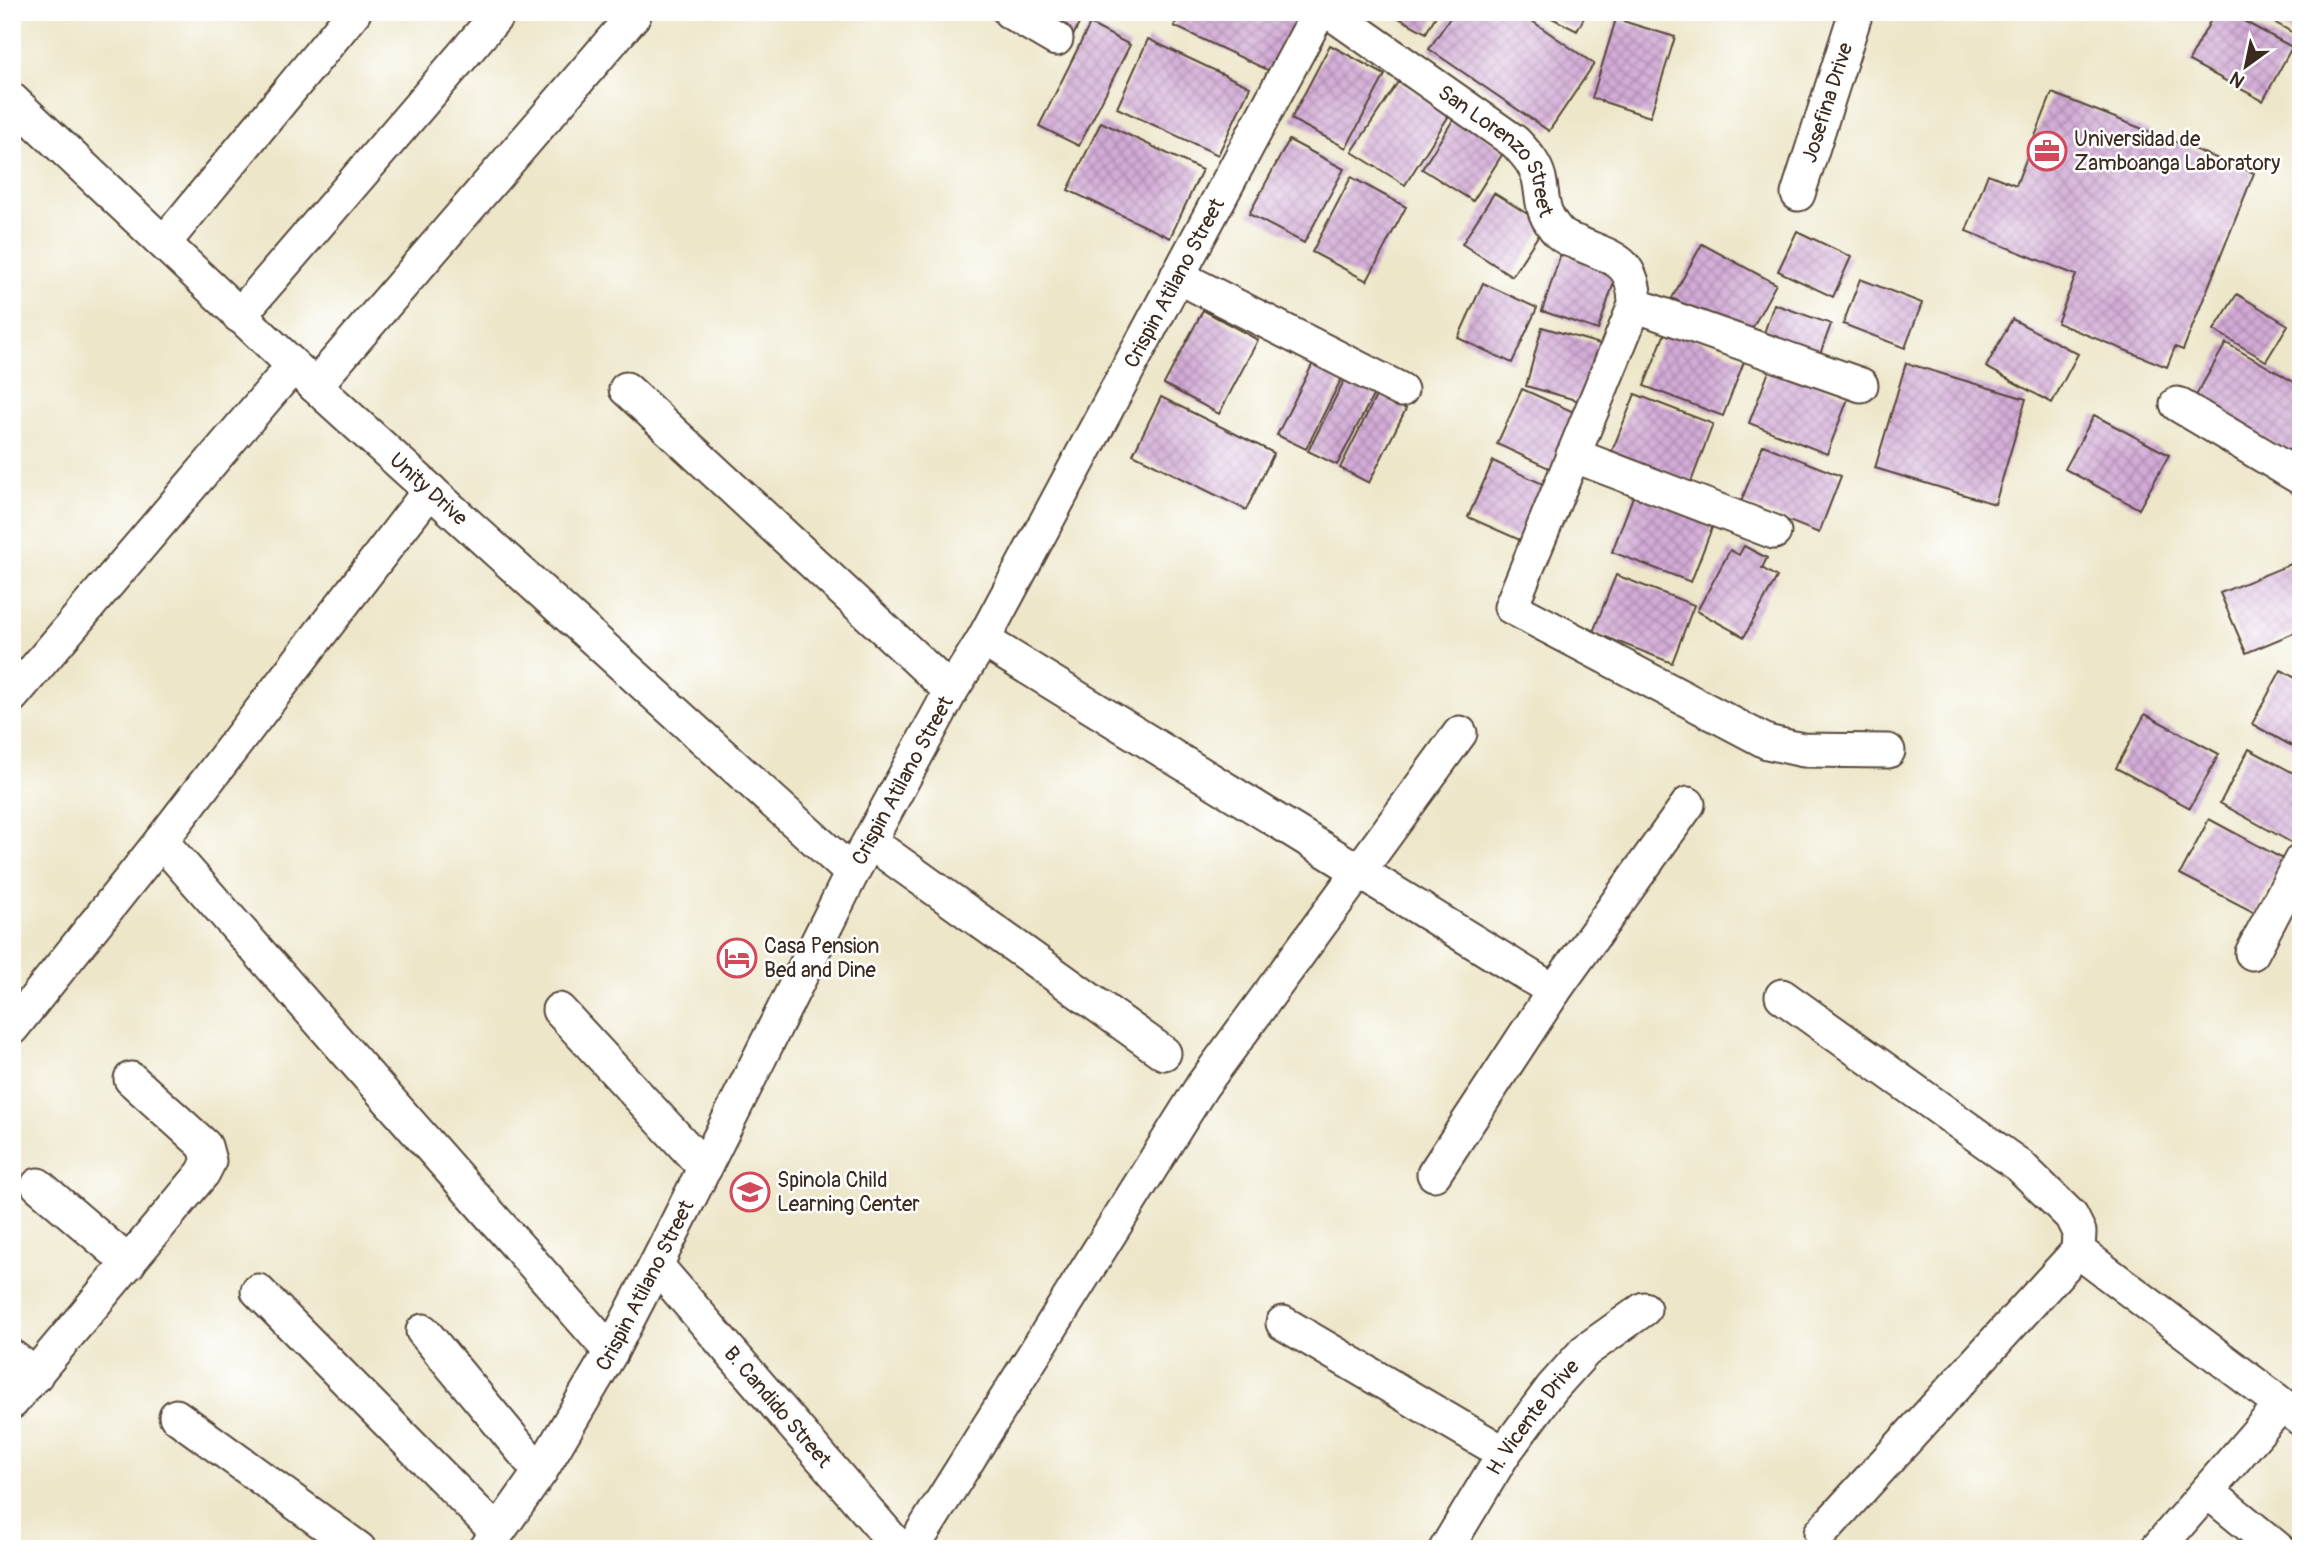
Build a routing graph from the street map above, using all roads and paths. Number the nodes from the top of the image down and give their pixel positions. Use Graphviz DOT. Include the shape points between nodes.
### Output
graph roads {
  1 [pos="354,12"];
  2 [pos="500,12"];
  3 [pos="1010,12"];
  4 [pos="1319,12"];
  5 [pos="1330,12"];
  6 [pos="1856,12"];
  7 [pos="634,15"];
  8 [pos="1056,39"];
  9 [pos="12,100"];
  10 [pos="1798,194"];
  11 [pos="164,243"];
  12 [pos="1177,276"];
  13 [pos="1635,305"];
  14 [pos="239,316"];
  15 [pos="304,376"];
  16 [pos="1861,385"];
  17 [pos="626,389"];
  18 [pos="1401,390"];
  19 [pos="2177,404"];
  20 [pos="1573,455"];
  21 [pos="2300,477"];
  22 [pos="430,490"];
  23 [pos="1774,532"];
  24 [pos="983,640"];
  25 [pos="951,691"];
  26 [pos="12,696"];
  27 [pos="1460,733"];
  28 [pos="1888,751"];
  29 [pos="1688,804"];
  30 [pos="161,841"];
  31 [pos="870,842"];
  32 [pos="2301,860"];
  33 [pos="1359,871"];
  34 [pos="852,873"];
  35 [pos="2252,953"];
  36 [pos="1554,991"];
  37 [pos="1782,996"];
  38 [pos="559,1010"];
  39 [pos="12,1028"];
  40 [pos="1164,1054"];
  41 [pos="131,1079"];
  42 [pos="705,1168"];
  43 [pos="1434,1174"];
  44 [pos="38,1185"];
  45 [pos="2078,1251"];
  46 [pos="129,1263"];
  47 [pos="656,1265"];
  48 [pos="258,1291"];
  49 [pos="1644,1309"];
  50 [pos="1283,1323"];
  51 [pos="423,1331"];
  52 [pos="611,1352"];
  53 [pos="24,1366"];
  54 [pos="12,1402"];
  55 [pos="2291,1412"];
  56 [pos="176,1416"];
  57 [pos="1503,1453"];
  58 [pos="540,1472"];
  59 [pos="2207,1491"];
  60 [pos="1821,1533"];
  61 [pos="491,1540"];
  62 [pos="359,1549"];
  63 [pos="900,1549"];
  64 [pos="912,1549"];
  65 [pos="1446,1549"];
  66 [pos="2157,1549"];
  67 [pos="2278,1549"];
  1 -- 11 [label="street"];
  2 -- 14 [label="street"];
  3 -- 8 [label="street"];
  4 -- 12 [label="street, Crispin Atilano Street"];
  5 -- 13 [label="street, San Lorenzo Street" via="1515,142 1531,160 1546,214 1561,236 1622,263 1631,274"];
  6 -- 10 [label="street, Josefina Drive"];
  7 -- 15 [label="street"];
  9 -- 11 [label="street, Unity Drive"];
  11 -- 14 [label="street, Unity Drive"];
  12 -- 18 [label="street"];
  12 -- 24 [label="street, Crispin Atilano Street"];
  13 -- 16 [label="street"];
  13 -- 20 [label="street"];
  14 -- 15 [label="street, Unity Drive"];
  15 -- 22 [label="street, Unity Drive"];
  15 -- 26 [label="street"];
  17 -- 25 [label="street"];
  19 -- 21 [label="street"];
  20 -- 23 [label="street"];
  20 -- 28 [label="street" via="1511,607 1767,742 1803,750"];
  22 -- 30 [label="street"];
  22 -- 34 [label="street, Unity Drive"];
  24 -- 25 [label="street, Crispin Atilano Street"];
  24 -- 33 [label="street"];
  25 -- 31 [label="street, Crispin Atilano Street"];
  27 -- 33 [label="street"];
  29 -- 36 [label="street"];
  30 -- 39 [label="street"];
  30 -- 52 [label="street"];
  31 -- 34 [label="street, Crispin Atilano Street"];
  31 -- 40 [label="street"];
  32 -- 35 [label="street"];
  33 -- 36 [label="street"];
  33 -- 64 [label="street" via="1202,1086"];
  34 -- 42 [label="street, Crispin Atilano Street"];
  36 -- 43 [label="street"];
  37 -- 45 [label="street" via="2020,1166 2071,1216 2079,1232"];
  38 -- 42 [label="street"];
  41 -- 46 [label="street" via="205,1146 209,1161"];
  42 -- 47 [label="street, Crispin Atilano Street"];
  44 -- 46 [label="street"];
  45 -- 55 [label="street"];
  45 -- 60 [label="street"];
  46 -- 53 [label="street"];
  47 -- 52 [label="street, Crispin Atilano Street"];
  47 -- 63 [label="street, B. Candido Street"];
  48 -- 61 [label="street"];
  49 -- 57 [label="street, H. Vicente Drive" via="1585,1351"];
  50 -- 57 [label="street"];
  51 -- 58 [label="street"];
  52 -- 58 [label="street, Crispin Atilano Street"];
  53 -- 54 [label="street"];
  55 -- 59 [label="street"];
  56 -- 62 [label="street"];
  57 -- 65 [label="street, H. Vicente Drive"];
  58 -- 61 [label="street, Crispin Atilano Street"];
  59 -- 66 [label="street"];
  59 -- 67 [label="street"];
}
